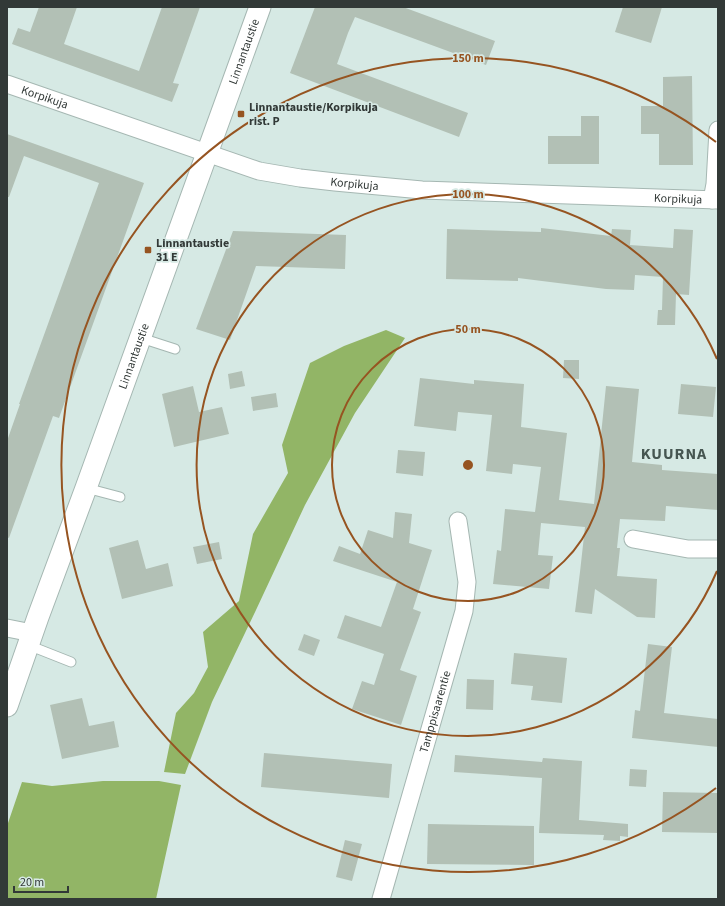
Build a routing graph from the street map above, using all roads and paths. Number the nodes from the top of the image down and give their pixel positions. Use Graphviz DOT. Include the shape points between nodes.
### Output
graph roads {
  1 [pos="260,7"];
  2 [pos="7,84"];
  3 [pos="718,130"];
  4 [pos="207,154"];
  5 [pos="715,200"];
  6 [pos="141,338"];
  7 [pos="175,350"];
  8 [pos="86,488"];
  9 [pos="120,497"];
  10 [pos="458,521"];
  11 [pos="632,539"];
  12 [pos="718,549"];
  13 [pos="7,628"];
  14 [pos="30,639"];
  15 [pos="71,662"];
  16 [pos="7,706"];
  17 [pos="380,899"];
  1 -- 4 [label="street, Linnantaustie"];
  2 -- 4 [label="street, Korpikuja"];
  3 -- 5 [label="street"];
  4 -- 5 [label="street, Korpikuja" via="259,171 300,178 422,190"];
  4 -- 6 [label="street, Linnantaustie"];
  6 -- 7 [label="lane"];
  6 -- 8 [label="street, Linnantaustie"];
  8 -- 9 [label="lane"];
  8 -- 14 [label="street, Linnantaustie"];
  10 -- 17 [label="street, Tamppisaarentie" via="467,582 464,611"];
  11 -- 12 [label="street" via="688,549"];
  13 -- 14 [label="street"];
  14 -- 15 [label="lane"];
  14 -- 16 [label="street, Linnantaustie"];
}
